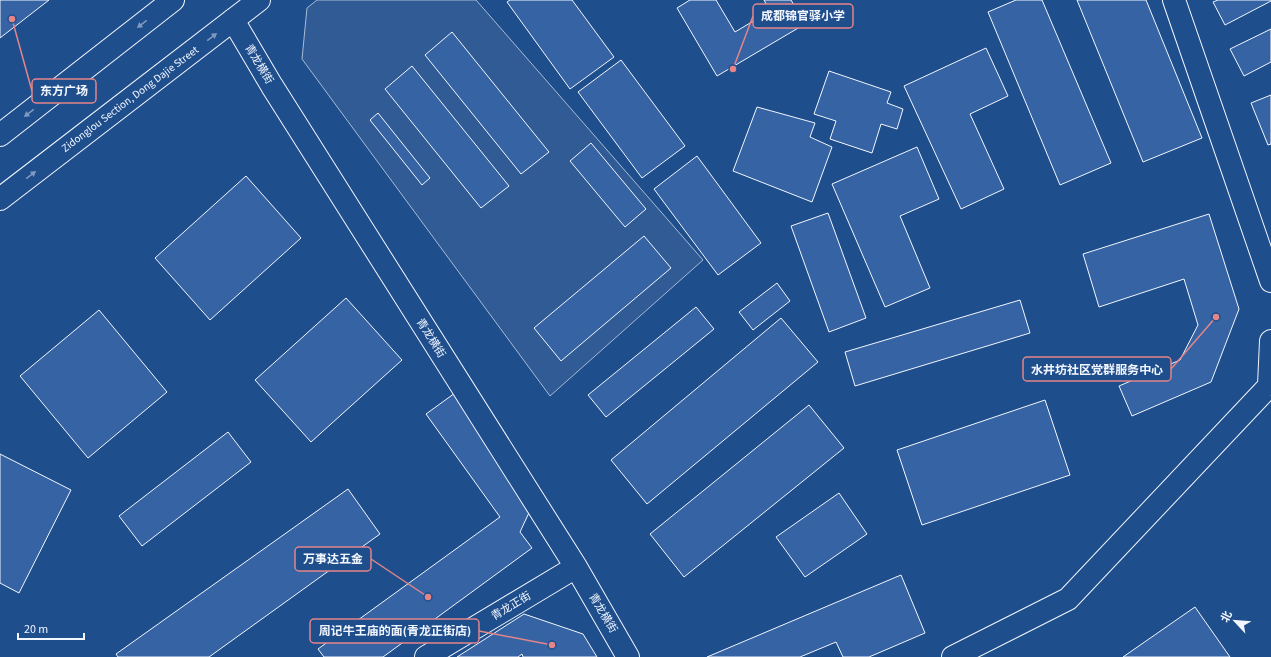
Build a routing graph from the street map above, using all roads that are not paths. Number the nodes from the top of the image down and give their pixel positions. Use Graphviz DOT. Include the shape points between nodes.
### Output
graph roads {
  1 [pos="173,0"];
  2 [pos="259,0"];
  3 [pos="1174,0"];
  4 [pos="233,20"];
  5 [pos="0,135"];
  6 [pos="0,199"];
  7 [pos="1271,281"];
  8 [pos="1271,341"];
  9 [pos="1270,384"];
  10 [pos="576,567"];
  11 [pos="957,656"];
  12 [pos="426,657"];
  13 [pos="628,657"];
  1 -- 5 [label="street, one-way"];
  2 -- 4 [label="street, Zidonglou Section, Dong Dajie Street"];
  3 -- 7 [label="street"];
  6 -- 4 [label="street, Zidonglou Section, Dong Dajie Street, one-way"];
  4 -- 10 [label="street, 青龙横街" via="272,86"];
  8 -- 9 [label="street"];
  9 -- 11 [label="street" via="1068,599"];
  10 -- 12 [label="street, 青龙正街"];
  10 -- 13 [label="street, 青龙横街"];
}
